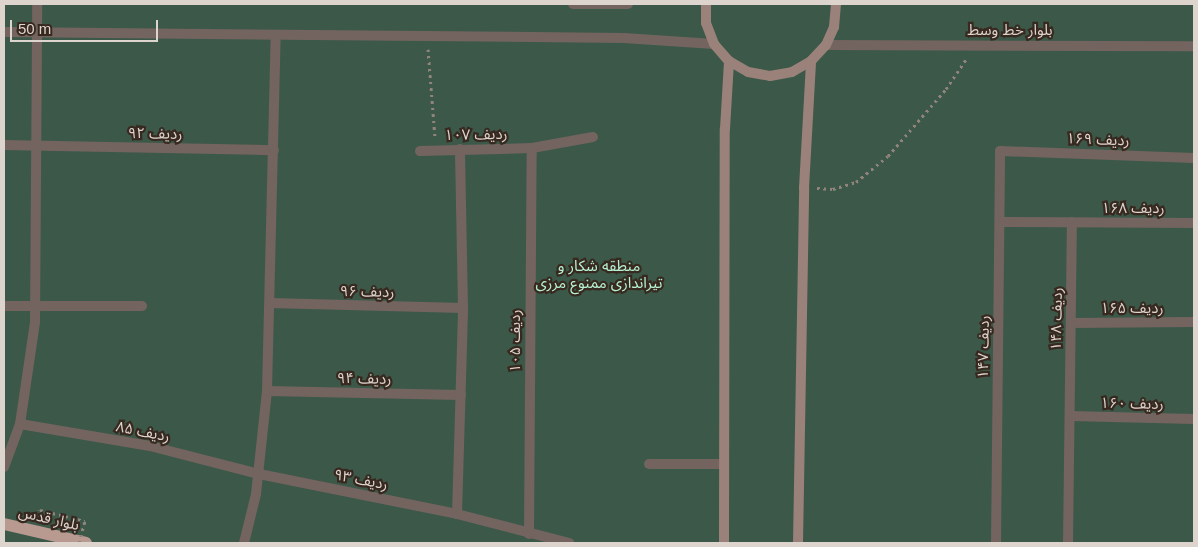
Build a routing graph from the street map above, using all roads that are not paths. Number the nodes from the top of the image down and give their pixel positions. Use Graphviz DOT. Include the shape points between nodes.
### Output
graph roads {
  1 [pos="37,4"];
  2 [pos="573,4"];
  3 [pos="628,4"];
  4 [pos="706,4"];
  5 [pos="836,4"];
  6 [pos="4,32"];
  7 [pos="36,32"];
  8 [pos="276,35"];
  9 [pos="714,44"];
  10 [pos="826,45"];
  11 [pos="1194,46"];
  12 [pos="729,61"];
  13 [pos="811,61"];
  14 [pos="593,137"];
  15 [pos="4,145"];
  16 [pos="36,145"];
  17 [pos="532,148"];
  18 [pos="460,149"];
  19 [pos="274,150"];
  20 [pos="420,151"];
  21 [pos="1000,151"];
  22 [pos="1194,158"];
  23 [pos="1000,222"];
  24 [pos="1072,222"];
  25 [pos="1194,223"];
  26 [pos="270,303"];
  27 [pos="4,306"];
  28 [pos="142,306"];
  29 [pos="35,307"];
  30 [pos="463,308"];
  31 [pos="1194,322"];
  32 [pos="1071,323"];
  33 [pos="267,391"];
  34 [pos="460,395"];
  35 [pos="1070,416"];
  36 [pos="1194,419"];
  37 [pos="20,424"];
  38 [pos="649,464"];
  39 [pos="724,464"];
  40 [pos="4,467"];
  41 [pos="259,474"];
  42 [pos="457,514"];
  43 [pos="4,524"];
  44 [pos="529,534"];
  45 [pos="86,543"];
  46 [pos="244,543"];
  47 [pos="569,543"];
  48 [pos="724,543"];
  49 [pos="798,543"];
  50 [pos="996,543"];
  51 [pos="1068,543"];
  1 -- 7 [label="street"];
  2 -- 3 [label="street"];
  4 -- 9 [label="main road" via="706,23"];
  5 -- 10 [label="main road" via="834,27"];
  6 -- 7 [label="street"];
  7 -- 8 [label="street"];
  7 -- 16 [label="street"];
  8 -- 9 [label="street" via="624,38"];
  8 -- 19 [label="street"];
  9 -- 12 [label="main road"];
  10 -- 11 [label="street, بلوار خط وسط"];
  10 -- 13 [label="main road"];
  12 -- 13 [label="main road" via="748,72 770,76 792,72"];
  12 -- 39 [label="main road" via="725,129"];
  13 -- 49 [label="main road" via="804,188"];
  14 -- 17 [label="street, ردیف ۱۰۷"];
  15 -- 16 [label="street, ردیف ۹۲"];
  16 -- 19 [label="street, ردیف ۹۲"];
  16 -- 29 [label="street"];
  17 -- 18 [label="street, ردیف ۱۰۷"];
  17 -- 44 [label="street, ردیف ۱۰۵"];
  18 -- 20 [label="street, ردیف ۱۰۷"];
  18 -- 30 [label="street"];
  19 -- 26 [label="street"];
  21 -- 22 [label="street, ردیف ۱۶۹"];
  21 -- 23 [label="street, ردیف ۱۴۷"];
  23 -- 24 [label="street, ردیف ۱۶۸"];
  23 -- 50 [label="street, ردیف ۱۴۷"];
  24 -- 25 [label="street, ردیف ۱۶۸"];
  24 -- 32 [label="street, ردیف ۱۴۸"];
  26 -- 30 [label="street, ردیف ۹۶"];
  26 -- 33 [label="street"];
  27 -- 29 [label="street"];
  28 -- 29 [label="street"];
  29 -- 37 [label="street"];
  30 -- 34 [label="street"];
  31 -- 32 [label="street, ردیف ۱۶۵"];
  32 -- 35 [label="street, ردیف ۱۴۸"];
  33 -- 34 [label="street, ردیف ۹۴"];
  33 -- 41 [label="street"];
  34 -- 42 [label="street"];
  35 -- 36 [label="street, ردیف ۱۶۰"];
  35 -- 51 [label="street, ردیف ۱۴۸"];
  37 -- 40 [label="street"];
  37 -- 41 [label="street, ردیف ۸۵" via="150,446"];
  38 -- 39 [label="street"];
  39 -- 48 [label="main road"];
  41 -- 42 [label="street, ردیف ۹۳"];
  41 -- 46 [label="street"];
  42 -- 44 [label="street, ردیف ۹۳"];
  43 -- 45 [label="main road, بلوار قدس"];
  44 -- 47 [label="street, ردیف ۹۳"];
}
